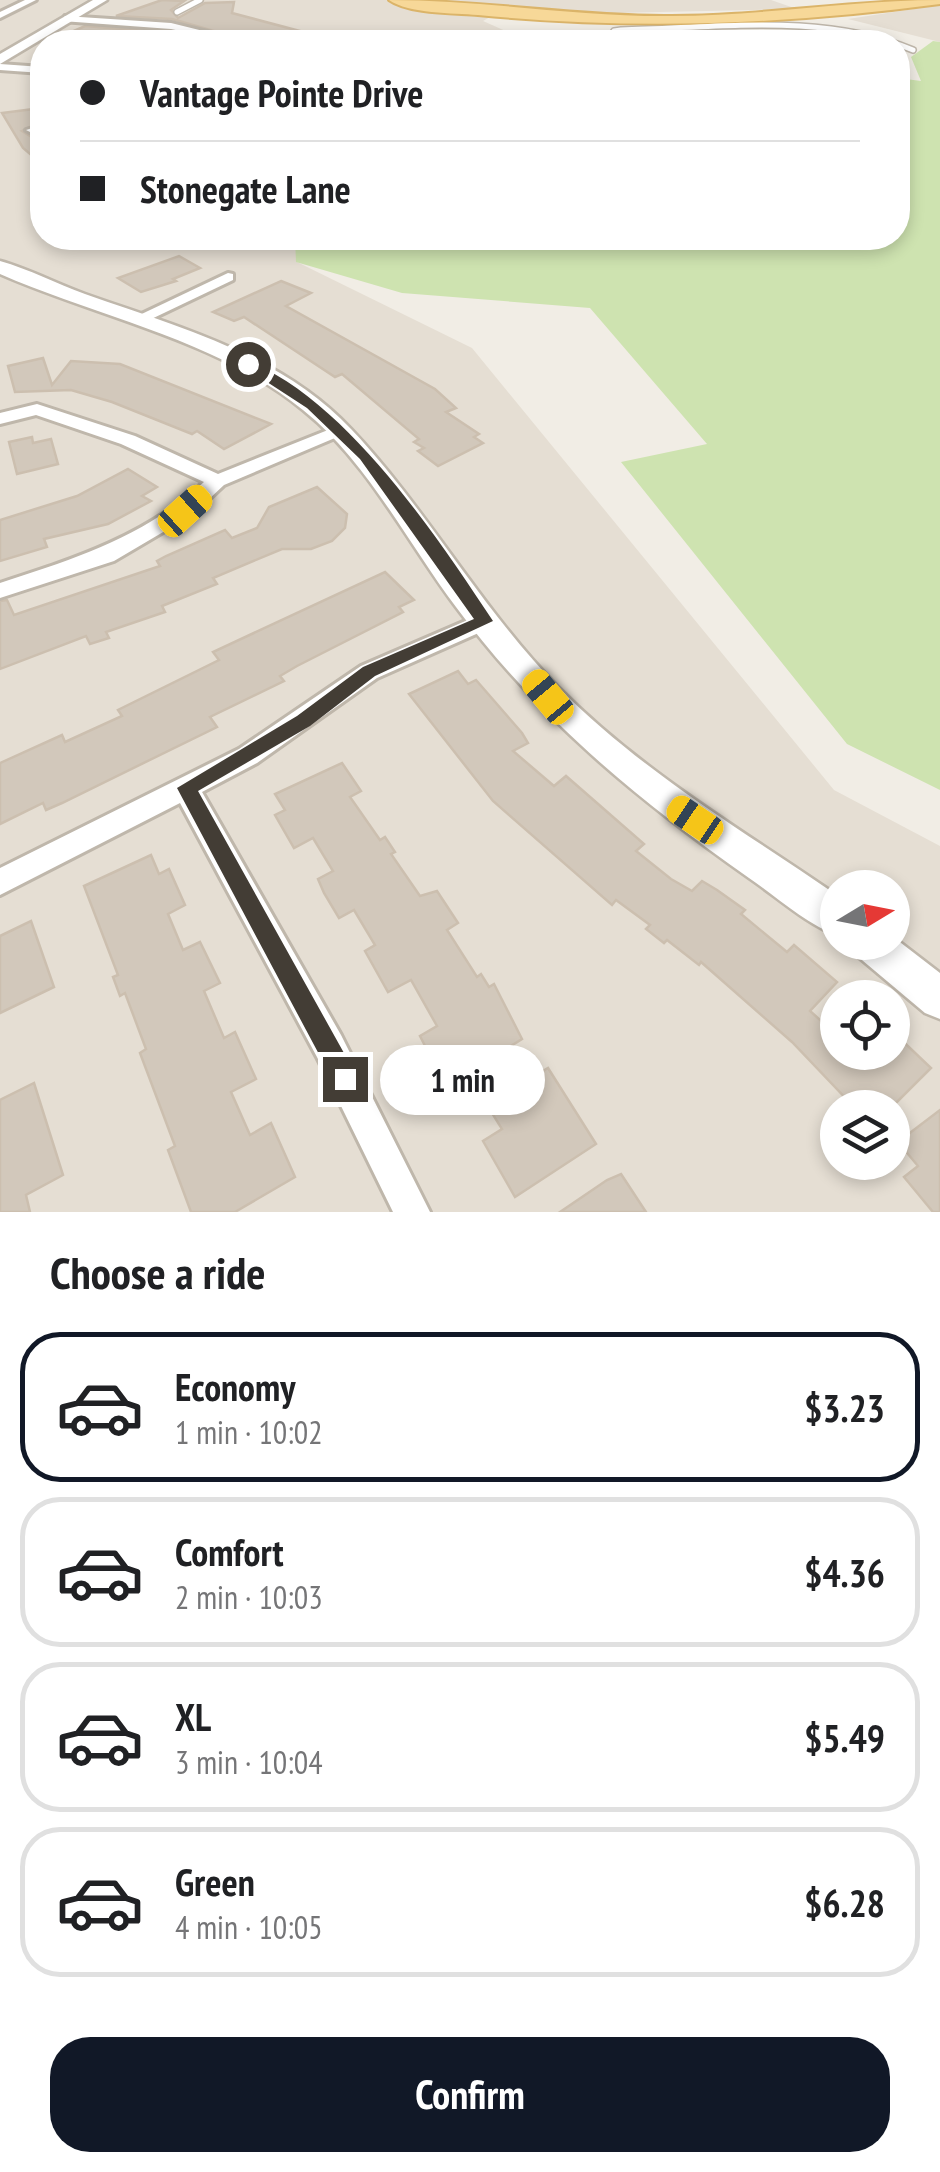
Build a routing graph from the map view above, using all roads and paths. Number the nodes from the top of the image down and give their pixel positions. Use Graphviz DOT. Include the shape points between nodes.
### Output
graph roads {
  1 [pos="32,0"];
  2 [pos="89,0"];
  3 [pos="101,0"];
  4 [pos="200,0"];
  5 [pos="396,0"];
  6 [pos="428,0"];
  7 [pos="900,0"];
  8 [pos="940,0"];
  9 [pos="177,12"];
  10 [pos="0,14"];
  11 [pos="65,19"];
  12 [pos="149,23"];
  13 [pos="739,25"];
  14 [pos="49,30"];
  15 [pos="184,30"];
  16 [pos="621,30"];
  17 [pos="855,30"];
  18 [pos="30,43"];
  19 [pos="910,49"];
  20 [pos="913,50"];
  21 [pos="0,64"];
  22 [pos="30,68"];
  23 [pos="0,267"];
  24 [pos="228,277"];
  25 [pos="137,320"];
  26 [pos="0,419"];
  27 [pos="340,432"];
  28 [pos="217,481"];
  29 [pos="0,591"];
  30 [pos="484,621"];
  31 [pos="186,788"];
  32 [pos="0,882"];
  33 [pos="820,906"];
  34 [pos="892,960"];
  35 [pos="940,999"];
  36 [pos="412,1212"];
  1 -- 10 [label="street"];
  2 -- 11 [label="street"];
  3 -- 11 [label="street"];
  4 -- 9 [label="lane"];
  5 -- 13 [label="main road" via="558,18"];
  6 -- 7 [label="main road" via="690,17"];
  8 -- 13 [label="main road"];
  9 -- 12 [label="street"];
  11 -- 12 [label="street"];
  11 -- 14 [label="street"];
  12 -- 15 [label="street"];
  13 -- 16 [label="lane"];
  13 -- 17 [label="lane"];
  18 -- 21 [label="street"];
  19 -- 20 [label="lane"];
  21 -- 22 [label="street"];
  23 -- 25 [label="street"];
  24 -- 25 [label="street"];
  25 -- 27 [label="street" via="248,364 312,405"];
  26 -- 28 [label="street" via="37,409 128,440"];
  27 -- 28 [label="street"];
  27 -- 30 [label="street" via="365,456"];
  28 -- 29 [label="street" via="185,511 106,556"];
  30 -- 31 [label="street" via="369,672 304,721"];
  30 -- 33 [label="street" via="548,697 642,784"];
  31 -- 32 [label="street"];
  31 -- 36 [label="street"];
  34 -- 35 [label="street"];
}
